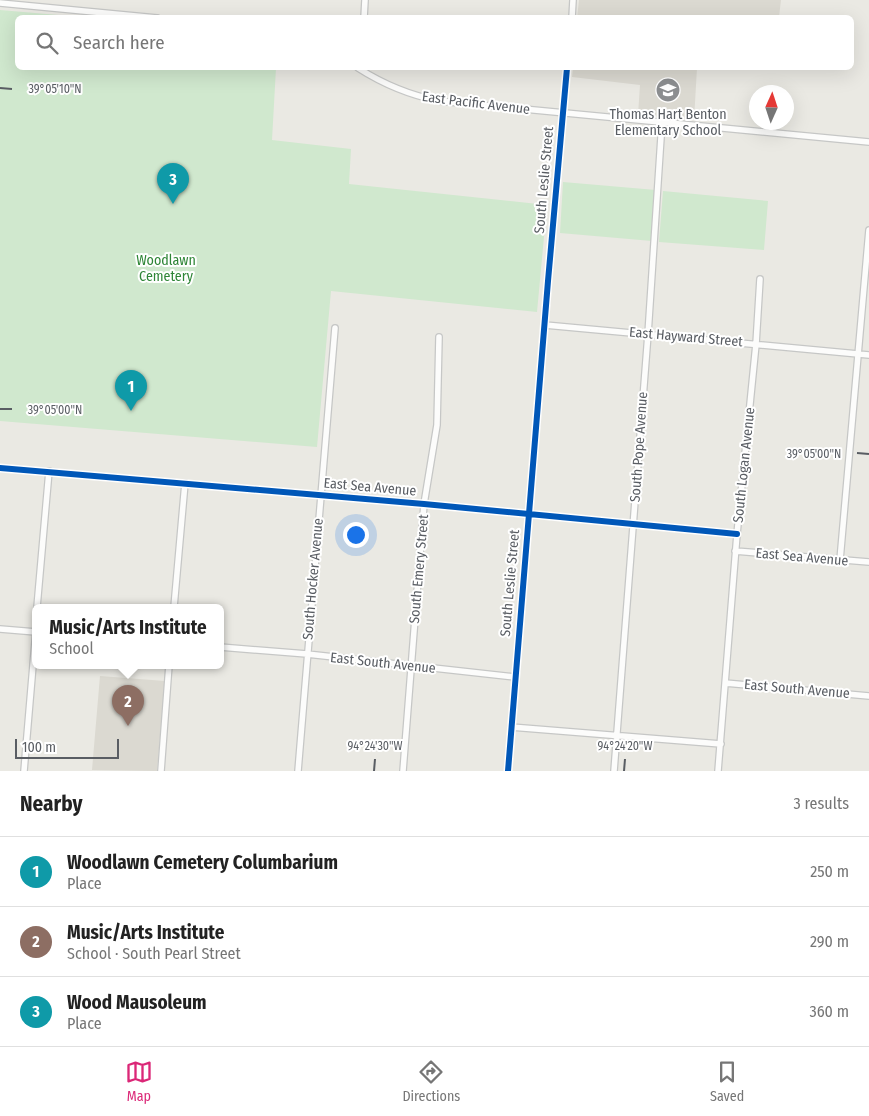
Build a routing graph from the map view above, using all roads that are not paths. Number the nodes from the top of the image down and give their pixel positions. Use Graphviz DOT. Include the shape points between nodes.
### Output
graph roads {
  1 [pos="365,0"];
  2 [pos="573,0"];
  3 [pos="19,2"];
  4 [pos="0,3"];
  5 [pos="131,15"];
  6 [pos="364,15"];
  7 [pos="572,15"];
  8 [pos="361,70"];
  9 [pos="567,70"];
  10 [pos="563,113"];
  11 [pos="662,122"];
  12 [pos="869,142"];
  13 [pos="869,230"];
  14 [pos="760,279"];
  15 [pos="545,325"];
  16 [pos="335,328"];
  17 [pos="648,334"];
  18 [pos="439,337"];
  19 [pos="756,344"];
  20 [pos="858,354"];
  21 [pos="869,355"];
  22 [pos="0,468"];
  23 [pos="49,471"];
  24 [pos="185,483"];
  25 [pos="320,495"];
  26 [pos="424,504"];
  27 [pos="528,514"];
  28 [pos="633,524"];
  29 [pos="737,534"];
  30 [pos="735,551"];
  31 [pos="840,560"];
  32 [pos="869,562"];
  33 [pos="37,604"];
  34 [pos="174,604"];
  35 [pos="0,629"];
  36 [pos="32,631"];
  37 [pos="224,647"];
  38 [pos="307,654"];
  39 [pos="411,666"];
  40 [pos="32,669"];
  41 [pos="169,669"];
  42 [pos="515,677"];
  43 [pos="725,683"];
  44 [pos="869,696"];
  45 [pos="511,726"];
  46 [pos="617,735"];
  47 [pos="720,744"];
  48 [pos="24,771"];
  49 [pos="161,771"];
  50 [pos="298,771"];
  51 [pos="403,771"];
  52 [pos="508,771"];
  53 [pos="614,771"];
  54 [pos="718,771"];
  1 -- 6 [label="street"];
  2 -- 7 [label="street"];
  3 -- 4 [label="street"];
  3 -- 5 [label="street"];
  8 -- 10 [label="street, East Pacific Avenue" via="380,82 418,97"];
  9 -- 10 [label="street, South Leslie Street"];
  10 -- 11 [label="street, East Pacific Avenue"];
  10 -- 15 [label="street, South Leslie Street"];
  11 -- 12 [label="street, East Pacific Avenue"];
  11 -- 17 [label="street, South Pope Avenue"];
  13 -- 20 [label="street"];
  14 -- 19 [label="street, South Logan Avenue"];
  15 -- 17 [label="street, East Hayward Street"];
  15 -- 27 [label="street, South Leslie Street"];
  16 -- 25 [label="street, South Hocker Avenue"];
  17 -- 19 [label="street, East Hayward Street"];
  17 -- 28 [label="street, South Pope Avenue"];
  18 -- 26 [label="street, South Emery Street" via="437,425"];
  19 -- 20 [label="street, East Hayward Street"];
  19 -- 29 [label="street, South Logan Avenue"];
  20 -- 21 [label="street, East Hayward Street"];
  20 -- 31 [label="street"];
  22 -- 23 [label="street, East Sea Avenue"];
  23 -- 24 [label="street, East Sea Avenue"];
  23 -- 33 [label="street"];
  24 -- 25 [label="street, East Sea Avenue"];
  24 -- 34 [label="street"];
  25 -- 26 [label="street, East Sea Avenue"];
  25 -- 38 [label="street, South Hocker Avenue"];
  26 -- 27 [label="street, East Sea Avenue"];
  26 -- 39 [label="street, South Emery Street"];
  27 -- 28 [label="street, East Sea Avenue"];
  27 -- 42 [label="street, South Leslie Street"];
  28 -- 29 [label="street, East Sea Avenue"];
  28 -- 46 [label="street, South Pope Avenue"];
  29 -- 30 [label="street, South Logan Avenue"];
  30 -- 31 [label="street, East Sea Avenue"];
  30 -- 43 [label="street, South Logan Avenue"];
  31 -- 32 [label="street, East Sea Avenue"];
  35 -- 36 [label="street"];
  37 -- 38 [label="street, East South Avenue"];
  38 -- 39 [label="street, East South Avenue"];
  38 -- 50 [label="street, South Hocker Avenue"];
  39 -- 42 [label="street, East South Avenue"];
  39 -- 51 [label="street, South Emery Street"];
  40 -- 48 [label="street"];
  41 -- 49 [label="street"];
  42 -- 45 [label="street, South Leslie Street"];
  43 -- 44 [label="street, East South Avenue"];
  43 -- 47 [label="street, South Logan Avenue"];
  45 -- 46 [label="street"];
  45 -- 52 [label="street, South Leslie Street"];
  46 -- 47 [label="street"];
  46 -- 53 [label="street, South Pope Avenue"];
  47 -- 54 [label="street, South Logan Avenue"];
}
